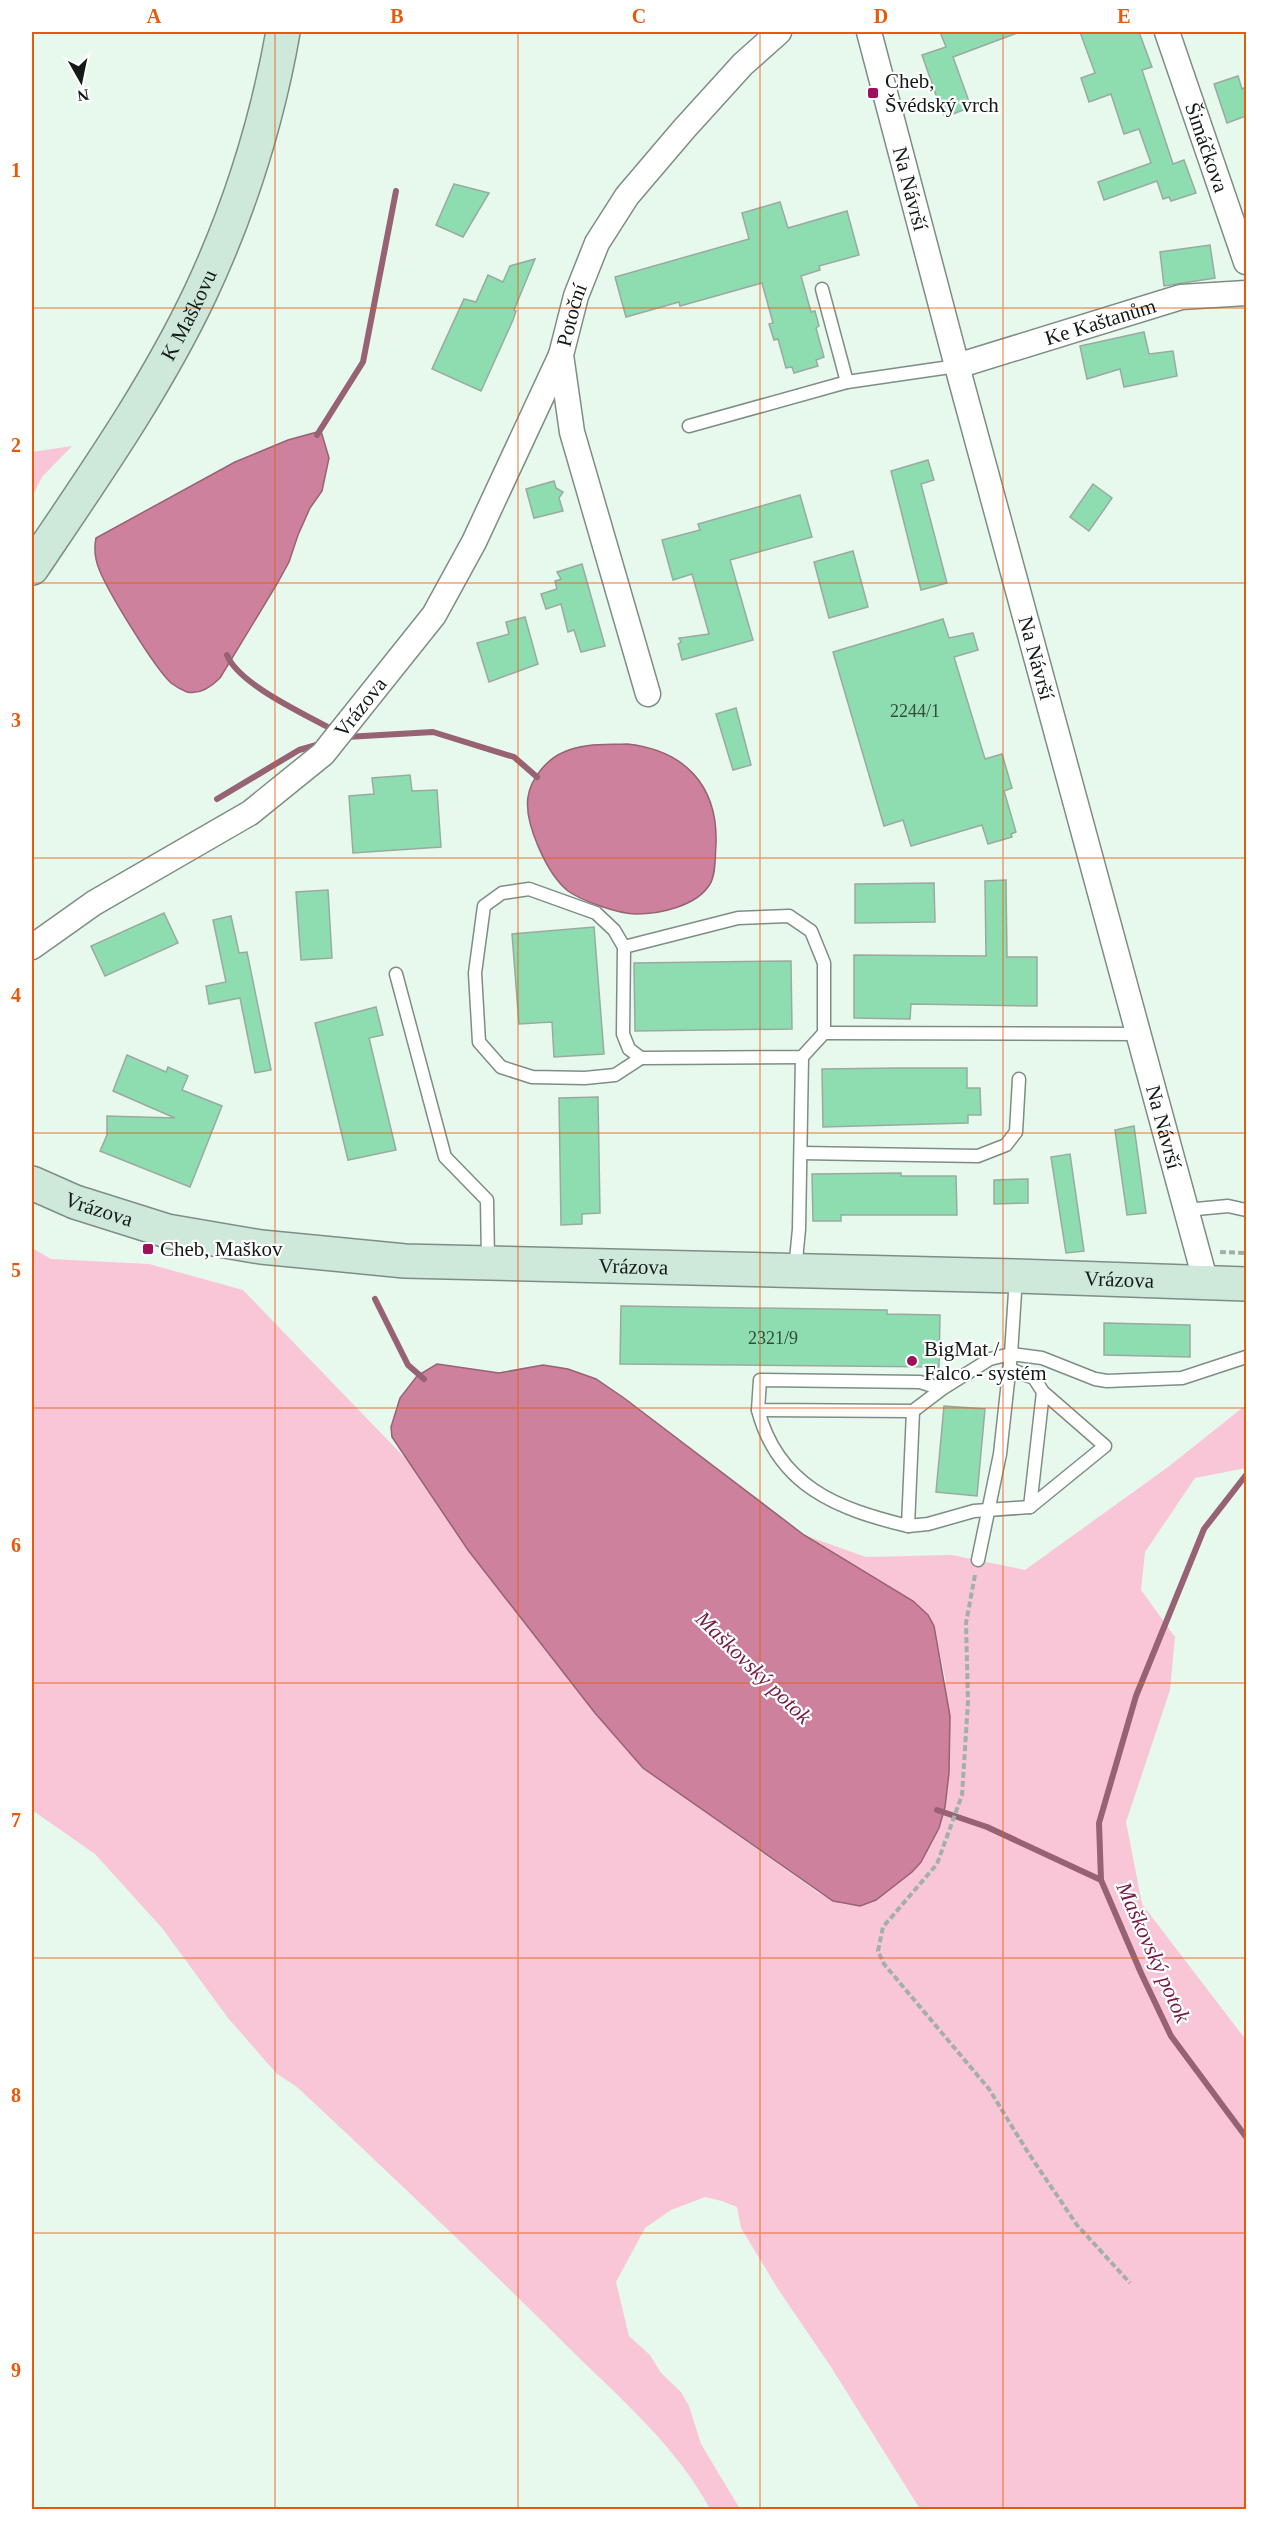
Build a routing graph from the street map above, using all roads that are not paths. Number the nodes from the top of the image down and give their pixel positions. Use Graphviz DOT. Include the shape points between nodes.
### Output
graph roads {
  1 [pos="283,32"];
  2 [pos="779,32"];
  3 [pos="869,32"];
  4 [pos="1167,32"];
  5 [pos="1246,262"];
  6 [pos="822,289"];
  7 [pos="1246,293"];
  8 [pos="561,355"];
  9 [pos="957,366"];
  10 [pos="847,382"];
  11 [pos="689,426"];
  12 [pos="32,568"];
  13 [pos="648,694"];
  14 [pos="32,947"];
  15 [pos="624,947"];
  16 [pos="396,974"];
  17 [pos="824,1033"];
  18 [pos="1139,1034"];
  19 [pos="802,1056"];
  20 [pos="641,1058"];
  21 [pos="1019,1079"];
  22 [pos="801,1153"];
  23 [pos="32,1183"];
  24 [pos="1186,1210"];
  25 [pos="1246,1210"];
  26 [pos="488,1263"];
  27 [pos="795,1271"];
  28 [pos="1016,1276"];
  29 [pos="1206,1283"];
  30 [pos="1246,1284"];
  31 [pos="1011,1354"];
  32 [pos="1246,1357"];
  33 [pos="1009,1369"];
  34 [pos="942,1389"];
  35 [pos="1042,1392"];
  36 [pos="758,1410"];
  37 [pos="913,1411"];
  38 [pos="1030,1507"];
  39 [pos="990,1510"];
  40 [pos="908,1526"];
  41 [pos="978,1560"];
  1 -- 12 [label="street, K Maškovu" via="252,160 200,295 129,422"];
  2 -- 8 [label="street, Potoční" via="736,72 627,196 597,243 576,296"];
  3 -- 9 [label="street, Na Návrší"];
  4 -- 5 [label="street, Šimáčkova"];
  6 -- 10 [label="lane"];
  7 -- 9 [label="street, Ke Kaštanům" via="1180,297"];
  8 -- 13 [label="street, Potoční" via="572,432"];
  8 -- 14 [label="street, Vrázova" via="474,542 434,615 323,754 250,813 94,903"];
  9 -- 10 [label="lane"];
  9 -- 18 [label="street, Na Návrší"];
  10 -- 11 [label="lane"];
  15 -- 17 [label="lane" via="738,918 789,916 811,931 824,963"];
  15 -- 20 [label="lane" via="623,1034 629,1049"];
  15 -- 20 [label="lane" via="614,930 596,913 529,889 502,893 484,906 475,973 479,1042 501,1067 532,1077 615,1075"];
  16 -- 26 [label="lane" via="445,1157 487,1200"];
  17 -- 18 [label="lane"];
  17 -- 19 [label="lane"];
  18 -- 24 [label="street, Na Návrší"];
  19 -- 20 [label="lane"];
  19 -- 22 [label="lane"];
  21 -- 22 [label="lane" via="1016,1132 1006,1145 978,1156"];
  22 -- 27 [label="lane"];
  23 -- 26 [label="street, Vrázova" via="75,1202 198,1236 261,1247 405,1261"];
  24 -- 25 [label="lane" via="1228,1206"];
  24 -- 29 [label="street, Na Návrší"];
  26 -- 27 [label="street, Vrázova"];
  27 -- 28 [label="street, Vrázova"];
  28 -- 29 [label="street, Vrázova"];
  28 -- 31 [label="lane"];
  29 -- 30 [label="street, Vrázova"];
  31 -- 32 [label="lane" via="1042,1358 1107,1381 1182,1378"];
  31 -- 33 [label="lane"];
  31 -- 34 [label="lane" via="990,1359"];
  33 -- 35 [label="lane" via="1034,1378"];
  33 -- 39 [label="lane"];
  34 -- 36 [label="lane" via="920,1382 760,1380"];
  34 -- 37 [label="lane"];
  35 -- 38 [label="lane"];
  35 -- 38 [label="lane" via="1105,1446"];
  36 -- 37 [label="lane"];
  36 -- 40 [label="lane" via="772,1448 788,1470 816,1491 864,1516"];
  37 -- 40 [label="lane"];
  38 -- 39 [label="lane"];
  39 -- 40 [label="lane"];
  39 -- 41 [label="lane"];
}
